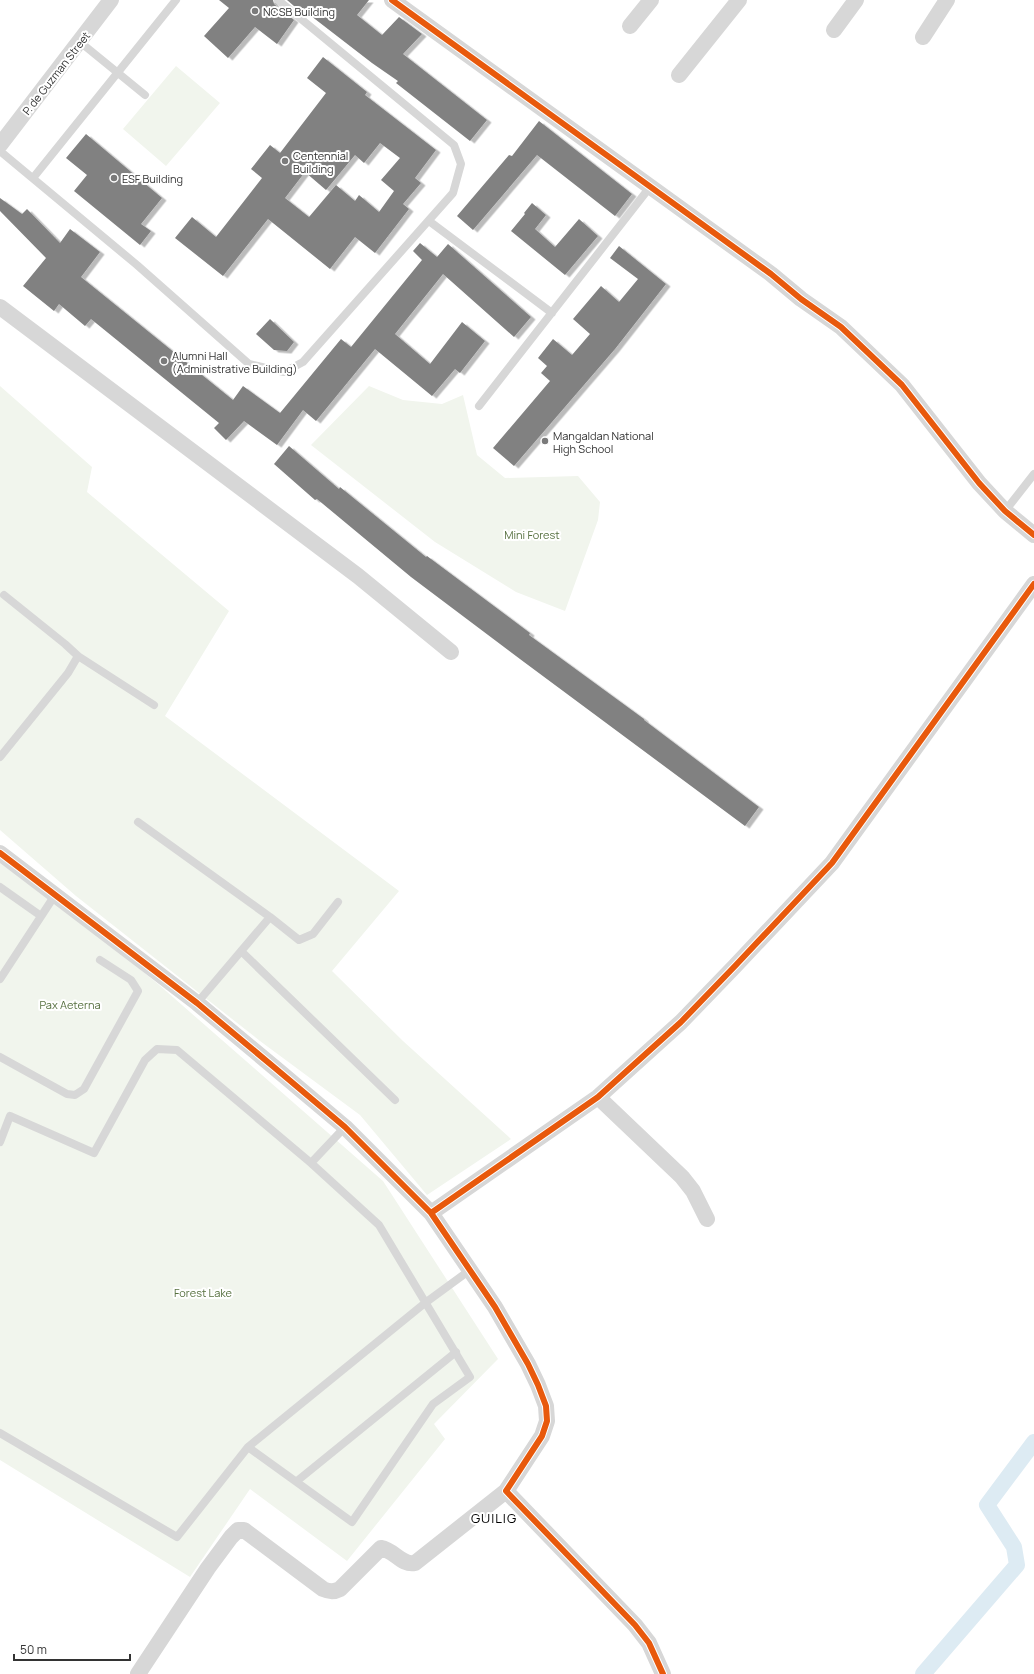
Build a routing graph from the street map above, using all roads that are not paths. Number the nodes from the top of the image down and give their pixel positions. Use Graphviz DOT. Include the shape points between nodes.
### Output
graph roads {
  1 [pos="111,0"];
  2 [pos="176,0"];
  3 [pos="278,0"];
  4 [pos="392,0"];
  5 [pos="651,0"];
  6 [pos="739,0"];
  7 [pos="856,0"];
  8 [pos="947,0"];
  9 [pos="630,26"];
  10 [pos="834,30"];
  11 [pos="923,38"];
  12 [pos="80,42"];
  13 [pos="118,73"];
  14 [pos="679,75"];
  15 [pos="145,95"];
  16 [pos="0,145"];
  17 [pos="0,151"];
  18 [pos="33,178"];
  19 [pos="650,187"];
  20 [pos="429,221"];
  21 [pos="0,307"];
  22 [pos="552,313"];
  23 [pos="479,406"];
  24 [pos="1034,474"];
  25 [pos="1006,511"];
  26 [pos="1034,535"];
  27 [pos="1034,584"];
  28 [pos="4,594"];
  29 [pos="452,652"];
  30 [pos="78,656"];
  31 [pos="154,705"];
  32 [pos="0,757"];
  33 [pos="138,822"];
  34 [pos="0,853"];
  35 [pos="0,887"];
  36 [pos="55,895"];
  37 [pos="338,902"];
  38 [pos="41,916"];
  39 [pos="270,917"];
  40 [pos="242,951"];
  41 [pos="100,960"];
  42 [pos="0,979"];
  43 [pos="197,1003"];
  44 [pos="0,1057"];
  45 [pos="598,1097"];
  46 [pos="395,1100"];
  47 [pos="345,1127"];
  48 [pos="0,1142"];
  49 [pos="311,1163"];
  50 [pos="431,1213"];
  51 [pos="707,1219"];
  52 [pos="470,1270"];
  53 [pos="425,1303"];
  54 [pos="456,1352"];
  55 [pos="0,1433"];
  56 [pos="248,1446"];
  57 [pos="297,1481"];
  58 [pos="506,1491"];
  59 [pos="138,1674"];
  60 [pos="663,1674"];
  1 -- 12 [label="street, P. de Guzman Street"];
  2 -- 13 [label="lane"];
  3 -- 20 [label="lane" via="454,145 461,164 453,194"];
  4 -- 19 [label="street"];
  5 -- 9 [label="street"];
  6 -- 14 [label="street"];
  7 -- 10 [label="street"];
  8 -- 11 [label="street"];
  12 -- 13 [label="lane"];
  12 -- 16 [label="street, P. de Guzman Street"];
  13 -- 15 [label="lane"];
  13 -- 18 [label="lane"];
  17 -- 18 [label="lane"];
  18 -- 20 [label="lane" via="249,364 284,372 304,362"];
  19 -- 22 [label="lane"];
  19 -- 25 [label="street" via="841,327 902,386 979,483"];
  20 -- 22 [label="lane"];
  21 -- 29 [label="street" via="358,576"];
  22 -- 23 [label="lane"];
  24 -- 25 [label="lane"];
  25 -- 26 [label="street"];
  27 -- 45 [label="street" via="832,863 681,1022"];
  28 -- 30 [label="lane"];
  30 -- 31 [label="lane"];
  30 -- 32 [label="lane" via="68,673"];
  33 -- 39 [label="lane"];
  34 -- 36 [label="street"];
  35 -- 38 [label="lane"];
  36 -- 38 [label="lane"];
  36 -- 43 [label="street"];
  37 -- 39 [label="lane" via="313,934 299,940"];
  38 -- 42 [label="lane"];
  39 -- 40 [label="lane"];
  40 -- 43 [label="lane"];
  40 -- 46 [label="lane"];
  41 -- 44 [label="lane" via="131,980 138,991 84,1089 75,1094 67,1094"];
  43 -- 47 [label="street"];
  45 -- 50 [label="street"];
  45 -- 51 [label="street" via="682,1177 693,1191"];
  47 -- 49 [label="lane"];
  47 -- 50 [label="street"];
  48 -- 49 [label="lane" via="10,1116 94,1153 145,1060 157,1049 177,1050"];
  49 -- 53 [label="lane" via="379,1225"];
  50 -- 52 [label="street"];
  52 -- 53 [label="lane"];
  52 -- 58 [label="street" via="528,1364 546,1406 547,1421 542,1436"];
  53 -- 54 [label="lane"];
  53 -- 56 [label="lane"];
  54 -- 57 [label="lane"];
  54 -- 57 [label="lane" via="470,1377 433,1404 352,1522"];
  55 -- 56 [label="lane" via="177,1537"];
  56 -- 57 [label="lane"];
  58 -- 59 [label="street" via="415,1563 407,1563 381,1548 340,1589 329,1592 244,1530 238,1530 208,1568"];
  58 -- 60 [label="street" via="635,1625 649,1643"];
}
